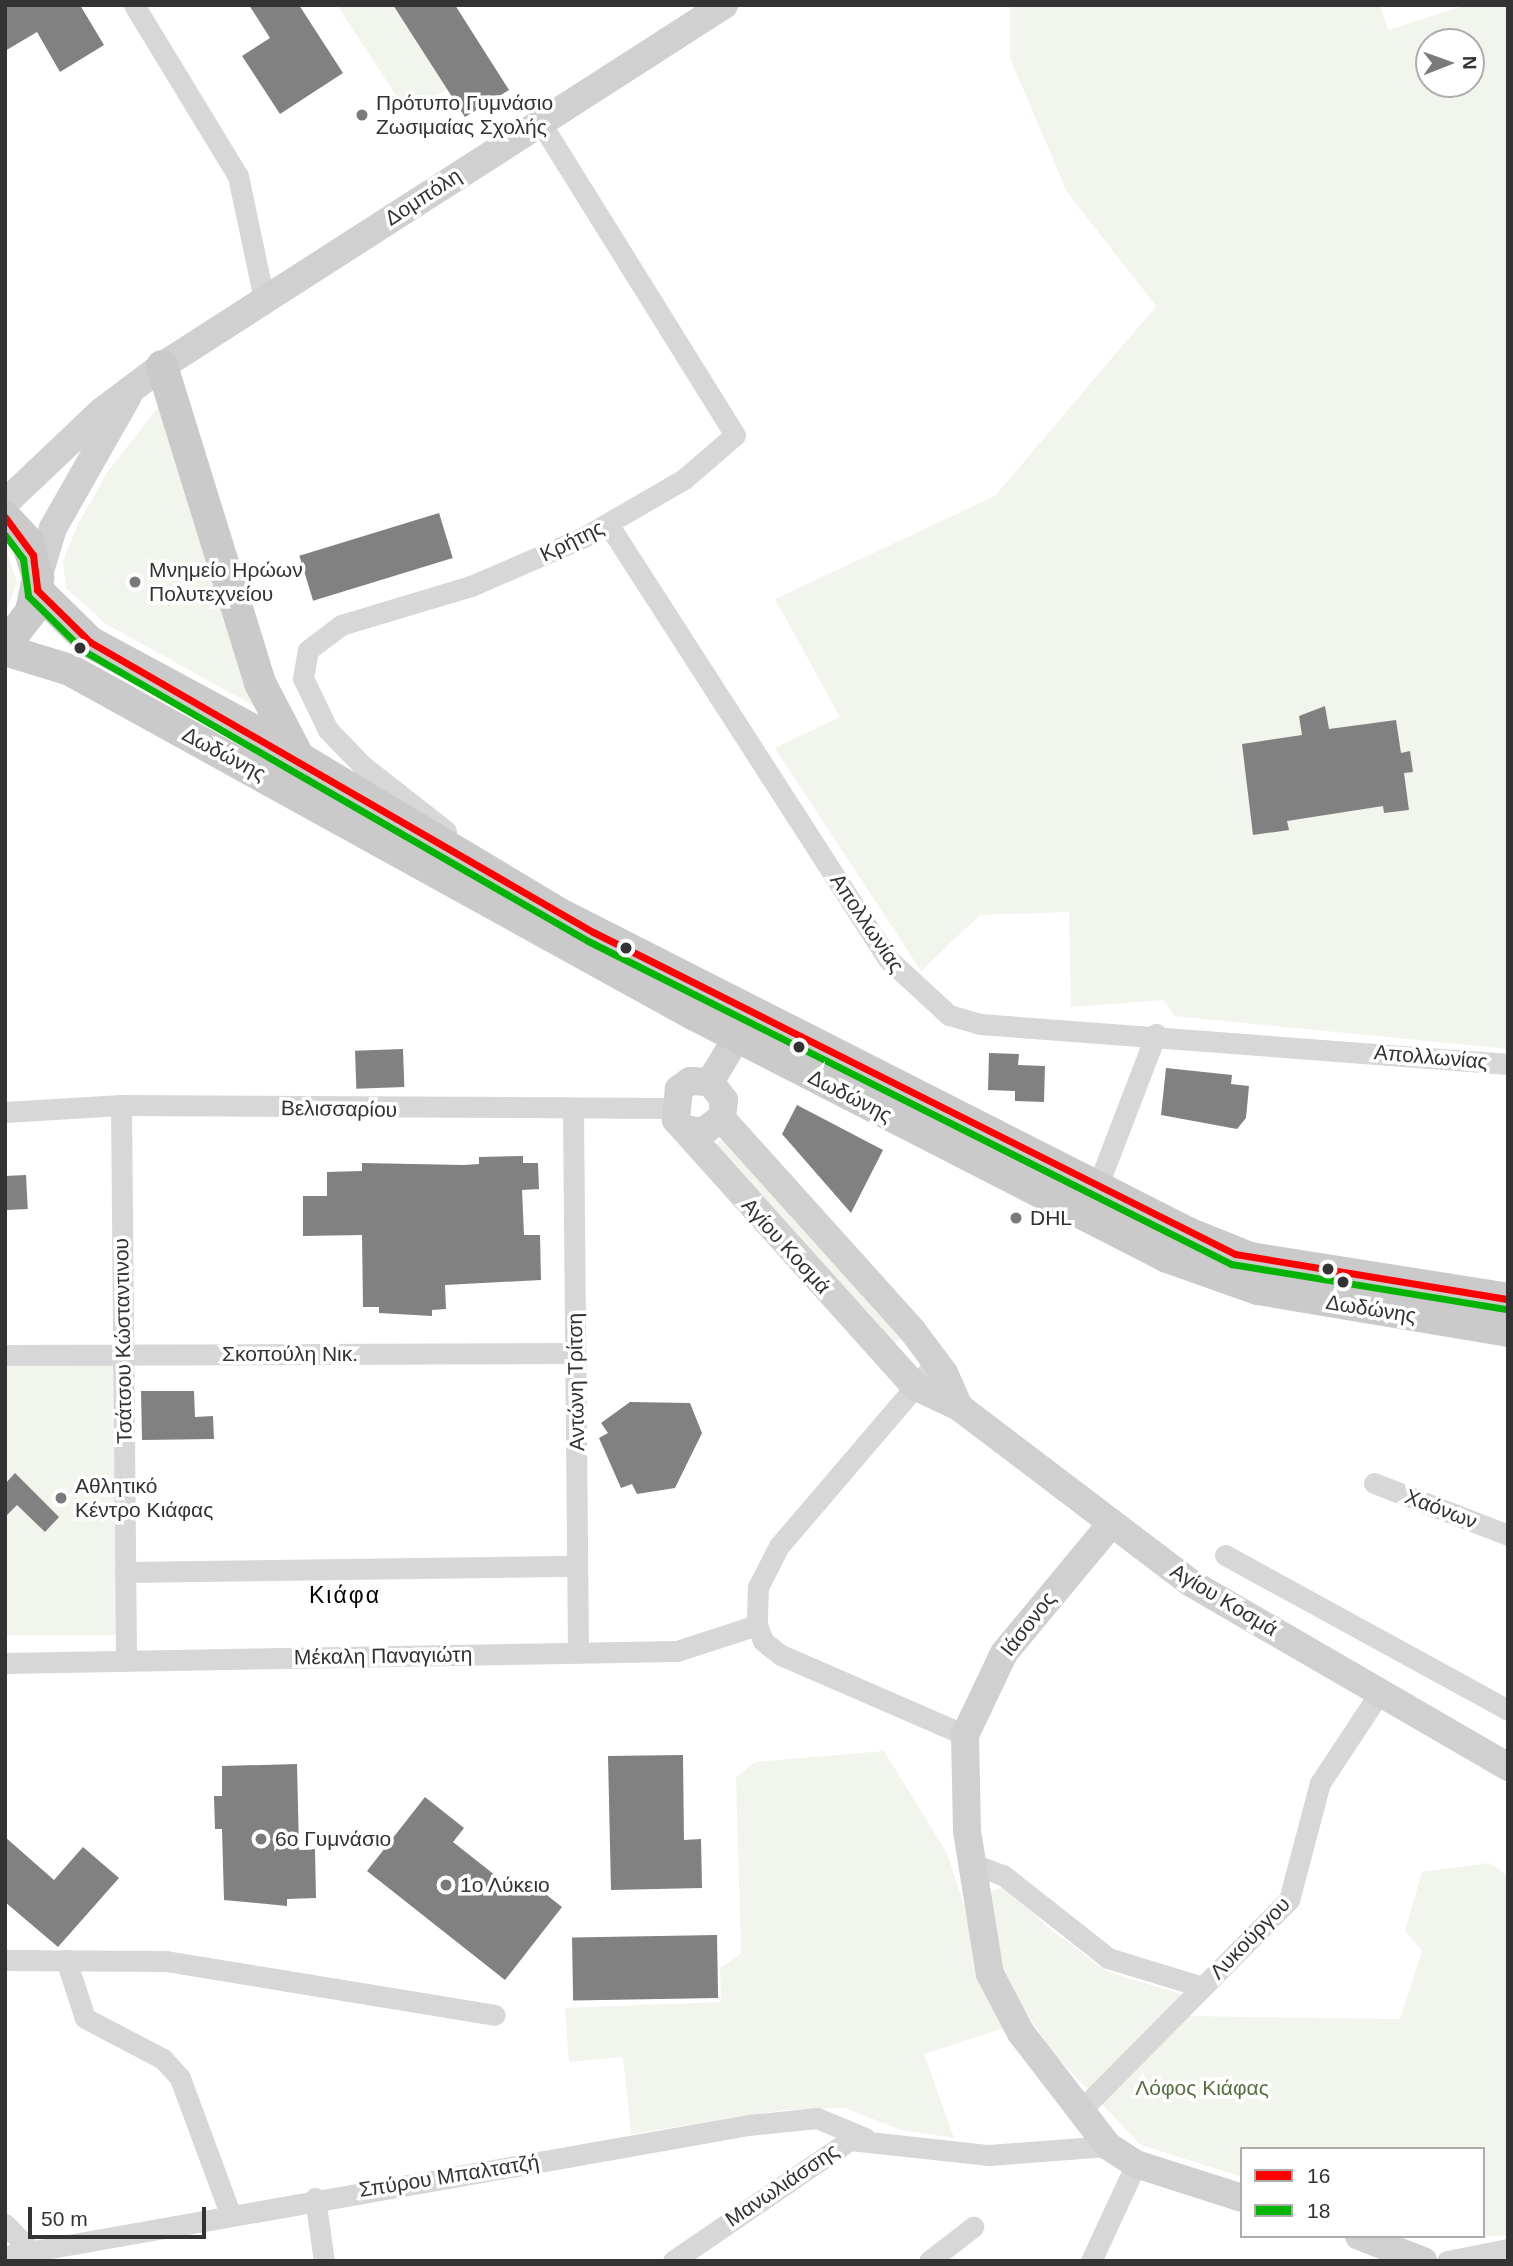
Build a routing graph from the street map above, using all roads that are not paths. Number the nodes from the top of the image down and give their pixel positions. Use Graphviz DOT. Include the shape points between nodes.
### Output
graph roads {
  1 [pos="134,5"];
  2 [pos="724,5"];
  3 [pos="540,122"];
  4 [pos="264,299"];
  5 [pos="162,366"];
  6 [pos="128,396"];
  7 [pos="5,503"];
  8 [pos="5,517"];
  9 [pos="608,524"];
  10 [pos="37,584"];
  11 [pos="5,648"];
  12 [pos="299,757"];
  13 [pos="465,859"];
  14 [pos="744,1025"];
  15 [pos="1156,1034"];
  16 [pos="1508,1064"];
  17 [pos="710,1082"];
  18 [pos="121,1105"];
  19 [pos="573,1111"];
  20 [pos="5,1112"];
  21 [pos="679,1118"];
  22 [pos="722,1119"];
  23 [pos="1098,1185"];
  24 [pos="1508,1299"];
  25 [pos="1508,1331"];
  26 [pos="575,1353"];
  27 [pos="123,1354"];
  28 [pos="5,1355"];
  29 [pos="937,1361"];
  30 [pos="915,1387"];
  31 [pos="958,1407"];
  32 [pos="1374,1483"];
  33 [pos="1110,1525"];
  34 [pos="1508,1535"];
  35 [pos="1226,1555"];
  36 [pos="578,1566"];
  37 [pos="125,1572"];
  38 [pos="757,1625"];
  39 [pos="578,1653"];
  40 [pos="126,1661"];
  41 [pos="5,1663"];
  42 [pos="1380,1692"];
  43 [pos="1507,1706"];
  44 [pos="965,1735"];
  45 [pos="1508,1767"];
  46 [pos="971,1863"];
  47 [pos="5,1960"];
  48 [pos="66,1960"];
  49 [pos="1203,1987"];
  50 [pos="495,2015"];
  51 [pos="1079,2112"];
  52 [pos="864,2138"];
  53 [pos="1108,2146"];
  54 [pos="1136,2164"];
  55 [pos="1240,2197"];
  56 [pos="315,2198"];
  57 [pos="230,2213"];
  58 [pos="5,2224"];
  59 [pos="973,2227"];
  60 [pos="1364,2238"];
  61 [pos="1508,2249"];
  62 [pos="5,2256"];
  63 [pos="35,2256"];
  64 [pos="324,2261"];
  65 [pos="673,2261"];
  66 [pos="929,2261"];
  67 [pos="1091,2261"];
  68 [pos="1423,2261"];
  69 [pos="1447,2261"];
  1 -- 4 [label="street" via="239,176"];
  2 -- 3 [label="street, Δομπόλη"];
  3 -- 4 [label="street, Δομπόλη"];
  3 -- 9 [label="street, Κρήτης" via="734,427 735,435 700,467"];
  4 -- 5 [label="street, Δομπόλη"];
  5 -- 6 [label="street, Δομπόλη"];
  5 -- 12 [label="main road" via="260,683"];
  6 -- 7 [label="street" via="101,412"];
  6 -- 10 [label="street" via="53,528"];
  8 -- 10 [label="main road" via="27,541"];
  9 -- 13 [label="street, Κρήτης" via="471,586 341,625 304,657 307,692 338,743 455,839"];
  9 -- 15 [label="street, Απολλωνίας" via="888,959 915,989 963,1021"];
  10 -- 11 [label="main road, Δωδώνης" via="27,621"];
  10 -- 12 [label="main road, Δωδώνης" via="90,642"];
  11 -- 14 [label="main road, Δωδώνης" via="70,670"];
  12 -- 13 [label="main road, Δωδώνης"];
  13 -- 14 [label="main road, Δωδώνης"];
  14 -- 17 [label="street"];
  14 -- 23 [label="main road, Δωδώνης"];
  14 -- 25 [label="main road, Δωδώνης" via="1221,1280"];
  15 -- 16 [label="street, Απολλωνίας"];
  15 -- 23 [label="street"];
  17 -- 21 [label="street" via="684,1084"];
  17 -- 22 [label="street" via="724,1100"];
  18 -- 19 [label="street, Βελισσαρίου"];
  18 -- 20 [label="street, Βελισσαρίου"];
  18 -- 27 [label="street, Τσάτσου Κώσταντινου"];
  19 -- 21 [label="street, Βελισσαρίου"];
  19 -- 26 [label="street, Αντώνη Τρίτση"];
  21 -- 22 [label="street" via="703,1132"];
  21 -- 30 [label="street, Αγίου Κοσμά"];
  22 -- 29 [label="street, Αγίου Κοσμά"];
  23 -- 24 [label="main road, Δωδώνης" via="1250,1258"];
  26 -- 27 [label="street, Σκοπούλη Νικ."];
  26 -- 36 [label="street, Αντώνη Τρίτση"];
  27 -- 28 [label="street, Σκοπούλη Νικ."];
  27 -- 37 [label="street, Τσάτσου Κώσταντινου"];
  29 -- 30 [label="street"];
  29 -- 31 [label="street, Αγίου Κοσμά"];
  30 -- 31 [label="street, Αγίου Κοσμά"];
  30 -- 38 [label="street" via="779,1546 758,1587"];
  31 -- 33 [label="street, Αγίου Κοσμά"];
  32 -- 34 [label="street, Χαόνων"];
  33 -- 42 [label="street, Αγίου Κοσμά" via="1191,1583"];
  33 -- 44 [label="street, Ιάσονος" via="1004,1653"];
  35 -- 43 [label="street"];
  36 -- 37 [label="street"];
  36 -- 39 [label="street, Αντώνη Τρίτση"];
  37 -- 40 [label="street, Τσάτσου Κώσταντινου"];
  38 -- 39 [label="street, Μέκαλη Παναγιώτη" via="694,1649"];
  38 -- 44 [label="street" via="763,1641 781,1655"];
  39 -- 40 [label="street, Μέκαλη Παναγιώτη"];
  40 -- 41 [label="street, Μέκαλη Παναγιώτη"];
  42 -- 45 [label="street, Αγίου Κοσμά"];
  42 -- 49 [label="street, Λυκούργου" via="1320,1783 1293,1893"];
  44 -- 46 [label="street" via="961,1760"];
  46 -- 49 [label="street" via="1003,1875 1108,1958"];
  46 -- 51 [label="street" via="995,1985"];
  47 -- 48 [label="street"];
  48 -- 50 [label="street" via="166,1961"];
  48 -- 57 [label="street" via="85,2018 163,2059 180,2078"];
  49 -- 51 [label="street, Λυκούργου"];
  51 -- 53 [label="street"];
  52 -- 53 [label="street, Μανωλιάσσης" via="989,2155"];
  52 -- 56 [label="street, Σπύρου Μπαλτατζή" via="828,2120 798,2119"];
  52 -- 65 [label="street, Μανωλιάσσης" via="831,2149"];
  53 -- 54 [label="street"];
  54 -- 55 [label="street"];
  54 -- 67 [label="street"];
  56 -- 57 [label="street, Σπύρου Μπαλτατζή"];
  56 -- 64 [label="street"];
  57 -- 63 [label="street, Σπύρου Μπαλτατζή"];
  58 -- 63 [label="street"];
  59 -- 66 [label="street"];
  60 -- 68 [label="street"];
  61 -- 69 [label="street"];
  62 -- 63 [label="street, Σπύρου Μπαλτατζή"];
}
